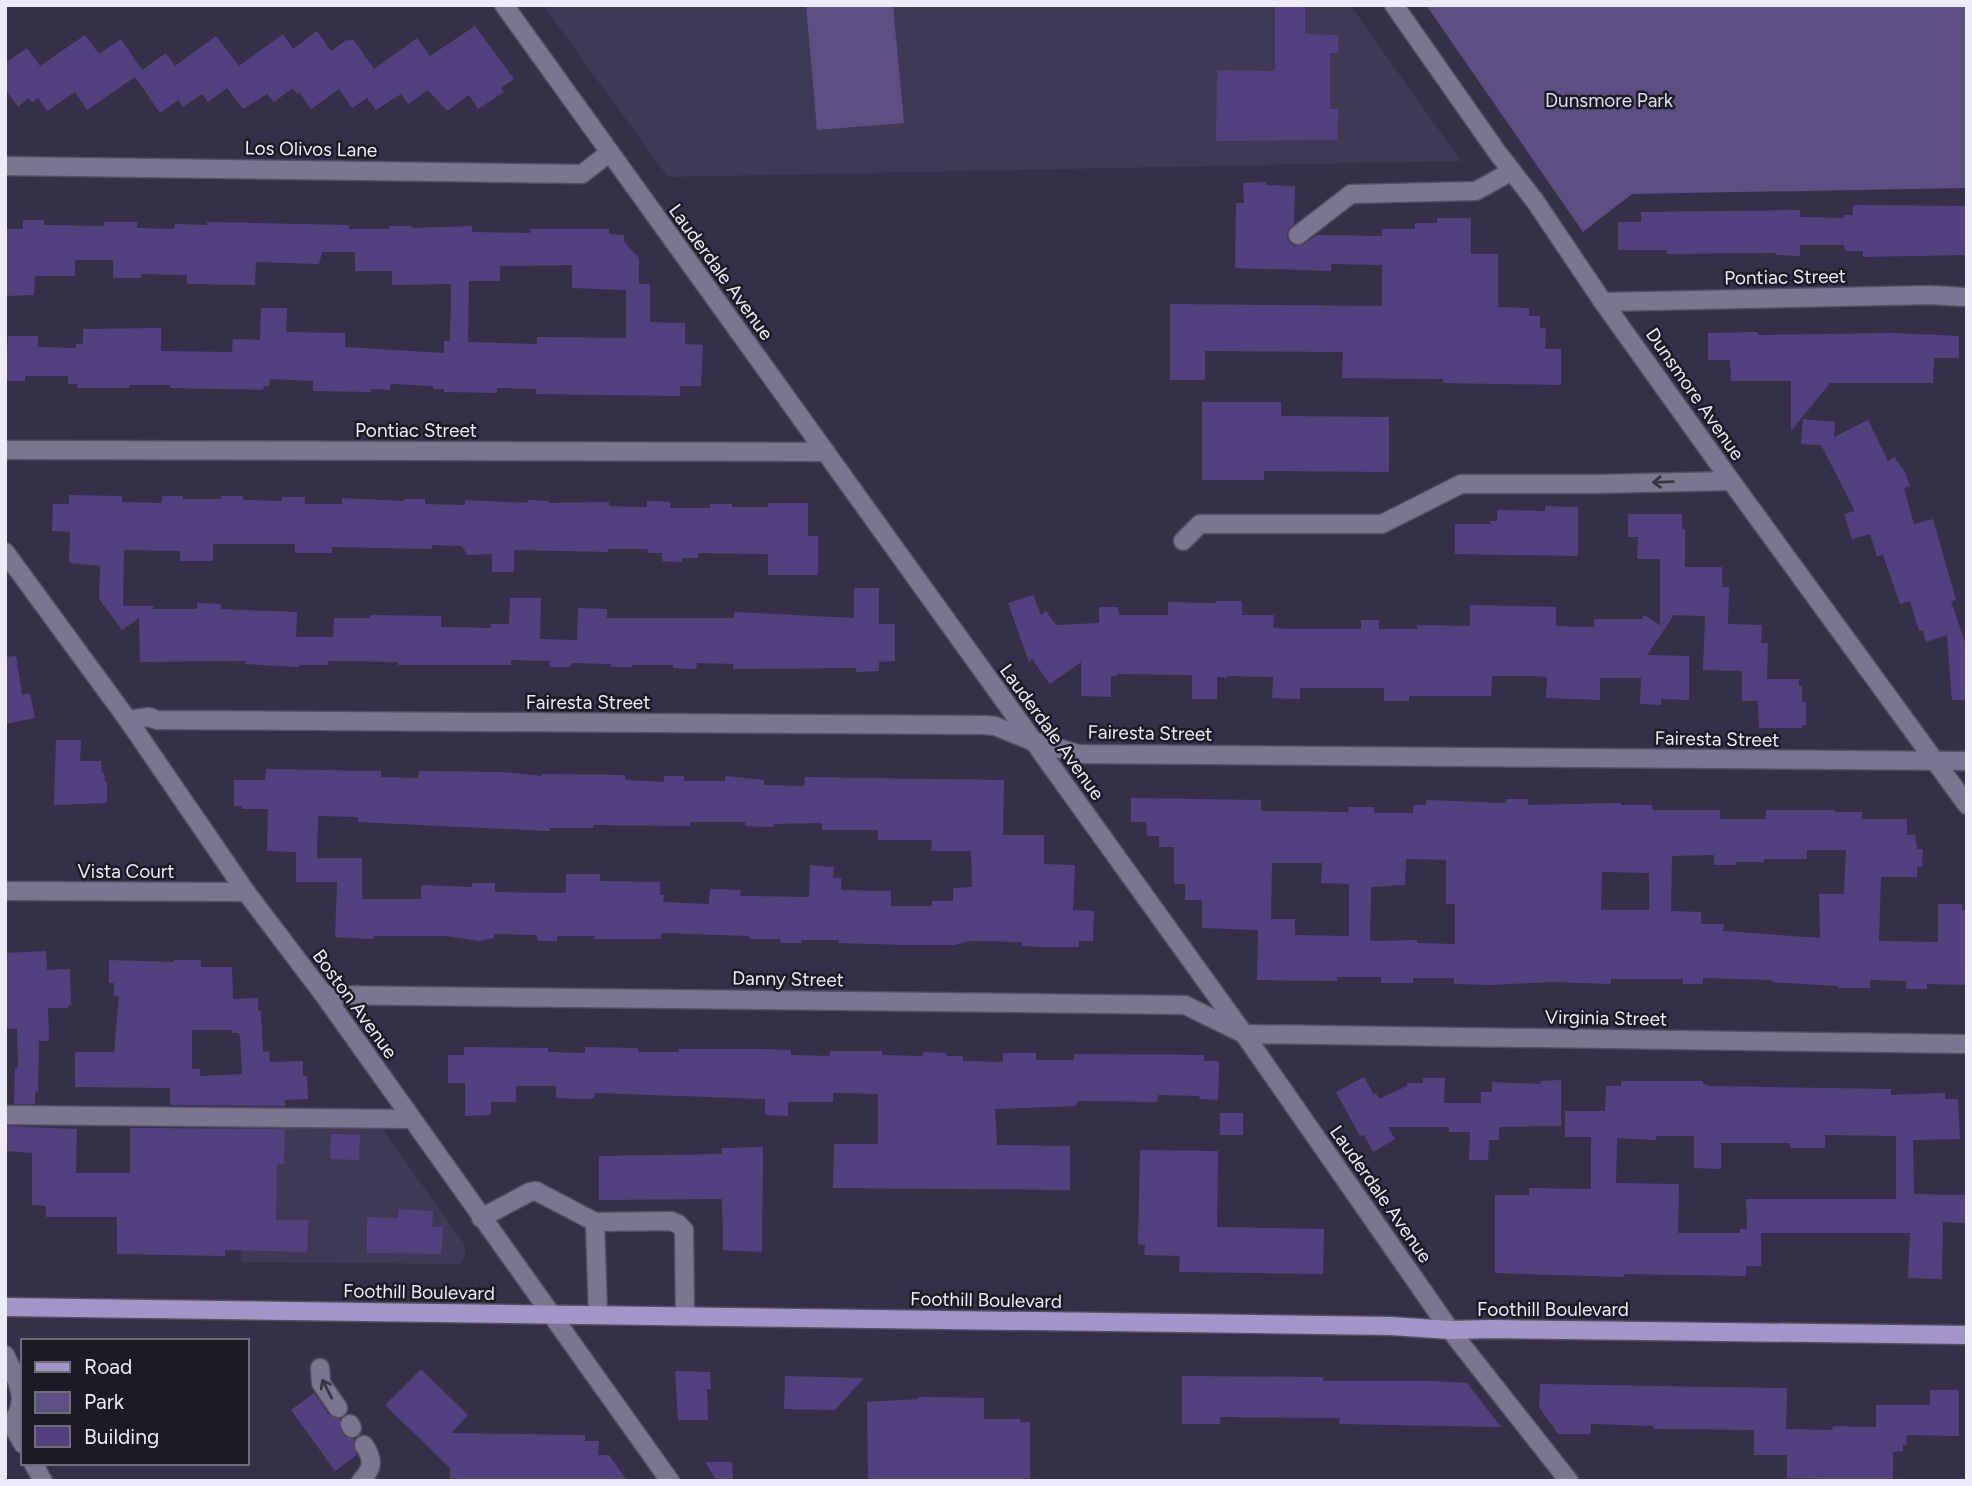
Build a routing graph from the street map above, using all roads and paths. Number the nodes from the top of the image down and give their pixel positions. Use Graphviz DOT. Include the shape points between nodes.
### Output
graph roads {
  1 [pos="504,5"];
  2 [pos="1394,5"];
  3 [pos="609,153"];
  4 [pos="5,166"];
  5 [pos="1511,172"];
  6 [pos="1298,235"];
  7 [pos="1967,298"];
  8 [pos="1603,302"];
  9 [pos="5,450"];
  10 [pos="826,452"];
  11 [pos="1731,481"];
  12 [pos="1183,541"];
  13 [pos="5,552"];
  14 [pos="128,720"];
  15 [pos="1032,741"];
  16 [pos="1967,761"];
  17 [pos="1937,762"];
  18 [pos="1967,805"];
  19 [pos="5,891"];
  20 [pos="246,892"];
  21 [pos="324,995"];
  22 [pos="1244,1034"];
  23 [pos="1967,1044"];
  24 [pos="5,1115"];
  25 [pos="411,1119"];
  26 [pos="481,1218"];
  27 [pos="595,1222"];
  28 [pos="5,1307"];
  29 [pos="550,1314"];
  30 [pos="598,1314"];
  31 [pos="685,1316"];
  32 [pos="1450,1331"];
  33 [pos="1967,1335"];
  34 [pos="5,1354"];
  35 [pos="320,1368"];
  36 [pos="21,1395"];
  37 [pos="21,1402"];
  38 [pos="338,1408"];
  39 [pos="8,1423"];
  40 [pos="21,1441"];
  41 [pos="365,1445"];
  42 [pos="34,1465"];
  43 [pos="43,1481"];
  44 [pos="361,1481"];
  45 [pos="670,1481"];
  46 [pos="1569,1481"];
  1 -- 3 [label="street, Lauderdale Avenue"];
  2 -- 5 [label="street, Dunsmore Avenue"];
  3 -- 4 [label="street, Los Olivos Lane" via="582,174"];
  3 -- 10 [label="street, Lauderdale Avenue"];
  5 -- 6 [label="street" via="1476,191 1351,194"];
  5 -- 8 [label="street, Dunsmore Avenue"];
  7 -- 8 [label="street, Pontiac Street"];
  8 -- 11 [label="street, Dunsmore Avenue"];
  9 -- 10 [label="street, Pontiac Street"];
  10 -- 15 [label="street, Lauderdale Avenue"];
  11 -- 12 [label="street, one-way" via="1461,484 1382,524 1200,524"];
  11 -- 17 [label="street, Dunsmore Avenue"];
  13 -- 14 [label="street, Boston Avenue"];
  14 -- 15 [label="street, Fairesta Street" via="985,725"];
  14 -- 20 [label="street, Boston Avenue"];
  15 -- 17 [label="street, Fairesta Street" via="1079,754"];
  15 -- 22 [label="street, Lauderdale Avenue"];
  16 -- 17 [label="street, Fairesta Street"];
  17 -- 18 [label="street, Dunsmore Avenue"];
  19 -- 20 [label="street, Vista Court"];
  20 -- 21 [label="street, Boston Avenue"];
  21 -- 22 [label="street, Danny Street" via="1185,1005"];
  21 -- 25 [label="street, Boston Avenue"];
  22 -- 23 [label="street, Virginia Street"];
  22 -- 32 [label="street, Lauderdale Avenue"];
  24 -- 25 [label="street"];
  25 -- 26 [label="street, Boston Avenue"];
  26 -- 27 [label="street" via="536,1191"];
  26 -- 29 [label="street, Boston Avenue"];
  27 -- 30 [label="street"];
  27 -- 31 [label="street" via="671,1221 684,1230"];
  28 -- 29 [label="main road, Foothill Boulevard"];
  29 -- 30 [label="main road, Foothill Boulevard"];
  29 -- 45 [label="street, Boston Avenue"];
  30 -- 31 [label="main road, Foothill Boulevard"];
  31 -- 32 [label="main road, Foothill Boulevard" via="1391,1326"];
  32 -- 33 [label="main road, Foothill Boulevard"];
  32 -- 46 [label="street, Lauderdale Avenue"];
  34 -- 36 [label="street"];
  38 -- 35 [label="street, one-way" via="321,1383"];
  37 -- 39 [label="street" via="17,1416"];
  39 -- 40 [label="street"];
  41 -- 44 [label="street" via="372,1457 371,1469"];
  42 -- 43 [label="street"];
}
